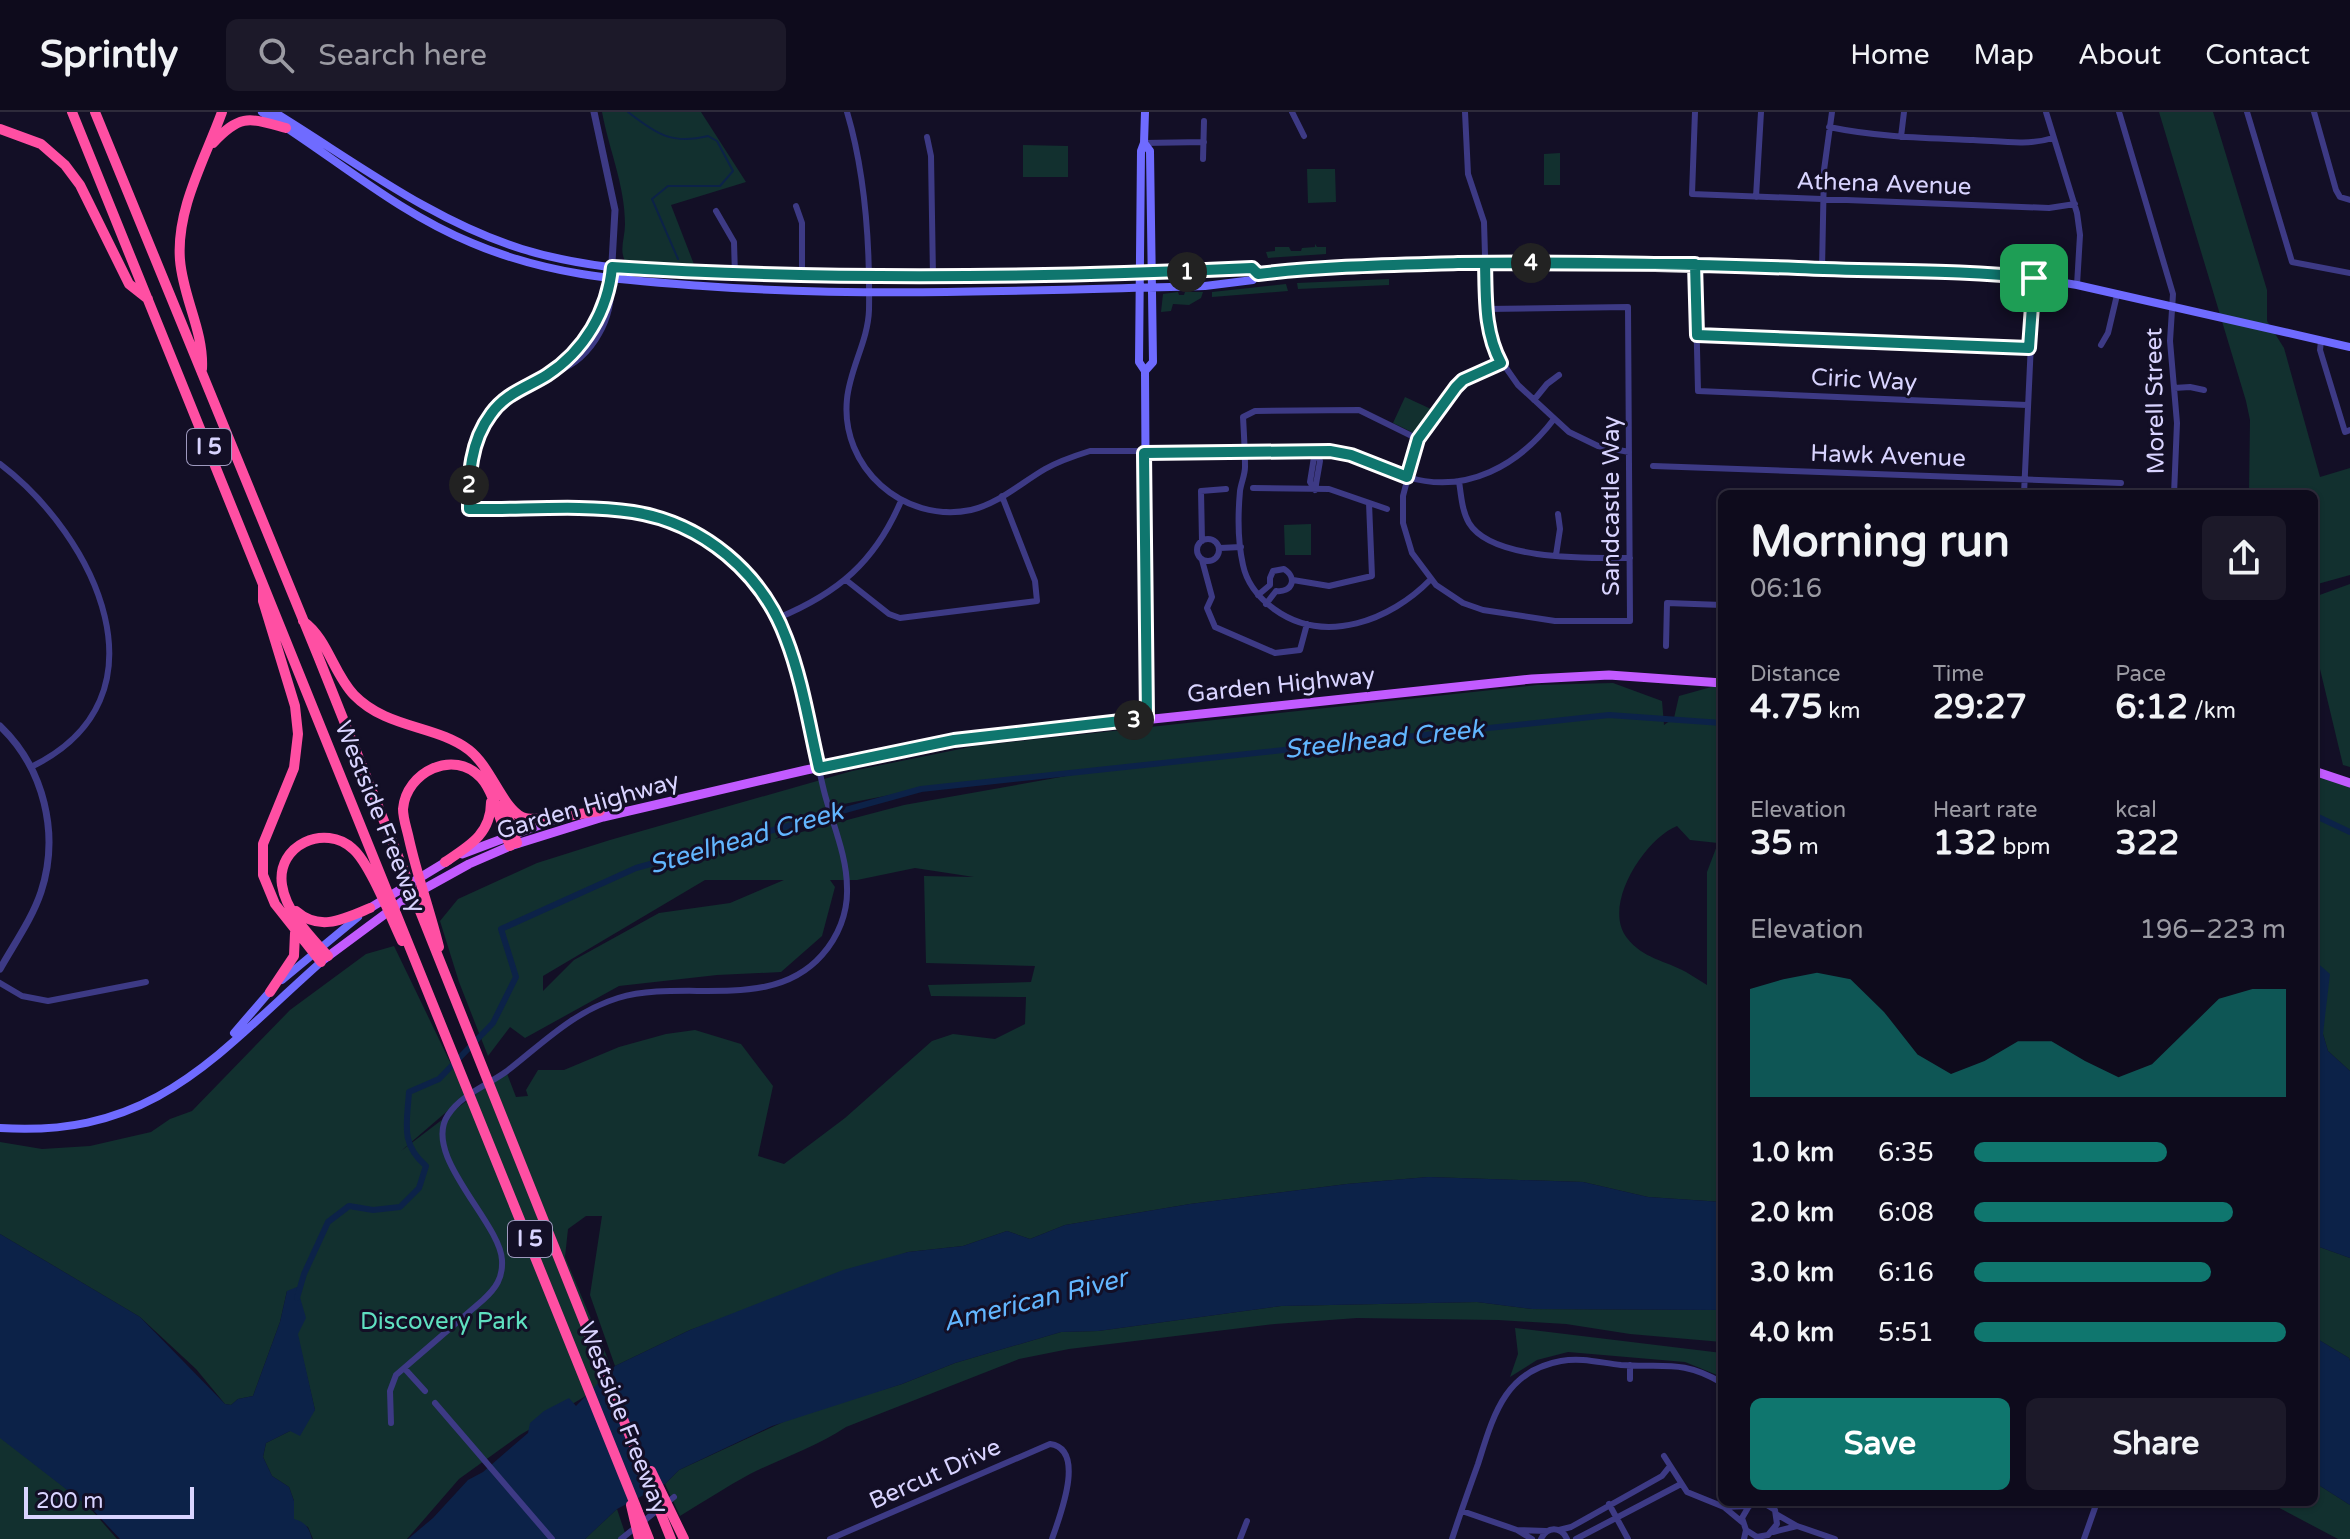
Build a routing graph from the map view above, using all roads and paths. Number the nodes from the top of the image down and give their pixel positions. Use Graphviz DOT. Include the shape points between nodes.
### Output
graph roads {
  1 [pos="72,112"];
  2 [pos="95,112"];
  3 [pos="222,112"];
  4 [pos="262,112"];
  5 [pos="274,112"];
  6 [pos="594,112"];
  7 [pos="847,112"];
  8 [pos="1145,112"];
  9 [pos="1292,112"];
  10 [pos="1465,112"];
  11 [pos="1695,112"];
  12 [pos="1761,112"];
  13 [pos="1832,112"];
  14 [pos="1904,112"];
  15 [pos="2046,112"];
  16 [pos="2119,112"];
  17 [pos="2247,112"];
  18 [pos="2314,112"];
  19 [pos="1204,121"];
  20 [pos="1829,127"];
  21 [pos="286,128"];
  22 [pos="0,129"];
  23 [pos="1304,136"];
  24 [pos="927,137"];
  25 [pos="1901,137"];
  26 [pos="2053,138"];
  27 [pos="1204,142"];
  28 [pos="209,147"];
  29 [pos="1142,147"];
  30 [pos="1203,159"];
  31 [pos="1756,197"];
  32 [pos="1824,199"];
  33 [pos="2350,200"];
  34 [pos="2075,204"];
  35 [pos="796,206"];
  36 [pos="716,211"];
  37 [pos="1485,263"];
  38 [pos="1695,264"];
  39 [pos="612,267"];
  40 [pos="1822,269"];
  41 [pos="1140,273"];
  42 [pos="1153,273"];
  43 [pos="2350,273"];
  44 [pos="1258,274"];
  45 [pos="735,275"];
  46 [pos="802,277"];
  47 [pos="933,277"];
  48 [pos="868,278"];
  49 [pos="2034,278"];
  50 [pos="611,280"];
  51 [pos="2077,285"];
  52 [pos="1140,287"];
  53 [pos="1153,287"];
  54 [pos="868,292"];
  55 [pos="2117,295"];
  56 [pos="149,300"];
  57 [pos="2173,308"];
  58 [pos="1486,309"];
  59 [pos="1697,335"];
  60 [pos="2321,341"];
  61 [pos="2101,345"];
  62 [pos="2350,347"];
  63 [pos="2029,348"];
  64 [pos="1501,363"];
  65 [pos="1145,371"];
  66 [pos="202,375"];
  67 [pos="1559,375"];
  68 [pos="2174,388"];
  69 [pos="2204,390"];
  70 [pos="1534,400"];
  71 [pos="2027,405"];
  72 [pos="1554,419"];
  73 [pos="2348,431"];
  74 [pos="1418,439"];
  75 [pos="1244,451"];
  76 [pos="1315,451"];
  77 [pos="1629,452"];
  78 [pos="1144,453"];
  79 [pos="0,464"];
  80 [pos="1653,466"];
  81 [pos="1407,477"];
  82 [pos="2025,479"];
  83 [pos="1459,481"];
  84 [pos="2121,483"];
  85 [pos="1253,488"];
  86 [pos="1226,489"];
  87 [pos="1315,490"];
  88 [pos="2024,490"];
  89 [pos="2174,490"];
  90 [pos="1002,496"];
  91 [pos="901,501"];
  92 [pos="1369,503"];
  93 [pos="1387,509"];
  94 [pos="1558,514"];
  95 [pos="1202,541"];
  96 [pos="1241,547"];
  97 [pos="1220,548"];
  98 [pos="1556,555"];
  99 [pos="1630,558"];
  100 [pos="1202,560"];
  101 [pos="263,580"];
  102 [pos="846,580"];
  103 [pos="1293,580"];
  104 [pos="1430,580"];
  105 [pos="1258,595"];
  106 [pos="1266,604"];
  107 [pos="1718,605"];
  108 [pos="778,618"];
  109 [pos="303,620"];
  110 [pos="1307,624"];
  111 [pos="1666,646"];
  112 [pos="1718,683"];
  113 [pos="1147,718"];
  114 [pos="0,726"];
  115 [pos="31,767"];
  116 [pos="819,768"];
  117 [pos="2318,772"];
  118 [pos="2350,783"];
  119 [pos="707,794"];
  120 [pos="496,795"];
  121 [pos="600,811"];
  122 [pos="511,840"];
  123 [pos="445,862"];
  124 [pos="376,876"];
  125 [pos="287,900"];
  126 [pos="370,908"];
  127 [pos="295,931"];
  128 [pos="315,950"];
  129 [pos="324,959"];
  130 [pos="0,969"];
  131 [pos="146,982"];
  132 [pos="0,983"];
  133 [pos="450,987"];
  134 [pos="270,992"];
  135 [pos="212,1058"];
  136 [pos="0,1128"];
  137 [pos="1630,1365"];
  138 [pos="405,1369"];
  139 [pos="1630,1379"];
  140 [pos="1718,1381"];
  141 [pos="425,1391"];
  142 [pos="435,1403"];
  143 [pos="618,1404"];
  144 [pos="391,1423"];
  145 [pos="1664,1456"];
  146 [pos="1670,1466"];
  147 [pos="622,1468"];
  148 [pos="1681,1484"];
  149 [pos="674,1497"];
  150 [pos="1609,1504"];
  151 [pos="1718,1505"];
  152 [pos="1721,1506"];
  153 [pos="1732,1506"];
  154 [pos="1751,1506"];
  155 [pos="2096,1506"];
  156 [pos="1724,1507"];
  157 [pos="1775,1509"];
  158 [pos="1462,1511"];
  159 [pos="1617,1519"];
  160 [pos="1247,1521"];
  161 [pos="1742,1522"];
  162 [pos="1797,1526"];
  163 [pos="1517,1530"];
  164 [pos="1559,1530"];
  165 [pos="1746,1530"];
  166 [pos="1546,1531"];
  167 [pos="1772,1532"];
  168 [pos="1762,1538"];
  169 [pos="552,1539"];
  170 [pos="621,1539"];
  171 [pos="639,1539"];
  172 [pos="649,1539"];
  173 [pos="671,1539"];
  174 [pos="684,1539"];
  175 [pos="830,1539"];
  176 [pos="1052,1539"];
  177 [pos="1240,1539"];
  178 [pos="1452,1539"];
  179 [pos="1532,1539"];
  180 [pos="1541,1539"];
  181 [pos="1567,1539"];
  182 [pos="1576,1539"];
  183 [pos="1628,1539"];
  184 [pos="1744,1539"];
  185 [pos="1835,1539"];
  186 [pos="2084,1539"];
  1 -- 56 [label="highway, Westside Freeway / I 5"];
  2 -- 66 [label="highway, Westside Freeway / I 5"];
  3 -- 28 [label="highway"];
  4 -- 21 [label="main road"];
  5 -- 39 [label="main road" via="471,230 525,250"];
  6 -- 39 [label="street" via="615,210"];
  7 -- 48 [label="street" via="864,193"];
  8 -- 29 [label="main road"];
  9 -- 23 [label="street"];
  10 -- 37 [label="street" via="1467,165 1482,214"];
  11 -- 31 [label="street, Athena Avenue" via="1692,194"];
  12 -- 31 [label="street"];
  13 -- 20 [label="street"];
  14 -- 25 [label="street"];
  15 -- 26 [label="street"];
  16 -- 57 [label="street, Morell Street"];
  17 -- 43 [label="street" via="2292,262"];
  18 -- 33 [label="street" via="2336,190"];
  19 -- 27 [label="street"];
  20 -- 25 [label="street"];
  20 -- 32 [label="street"];
  21 -- 28 [label="highway" via="246,119 228,127"];
  21 -- 50 [label="main road" via="441,230 535,265"];
  22 -- 56 [label="highway" via="41,144 65,165 129,284"];
  24 -- 47 [label="street"];
  25 -- 26 [label="street" via="2027,142"];
  26 -- 34 [label="street"];
  27 -- 29 [label="street"];
  27 -- 30 [label="street"];
  28 -- 66 [label="highway" via="184,213 180,245 184,285 203,351"];
  29 -- 41 [label="main road"];
  29 -- 42 [label="main road" via="1150,151"];
  31 -- 32 [label="street, Athena Avenue"];
  32 -- 34 [label="street, Athena Avenue" via="2049,208"];
  32 -- 40 [label="street"];
  34 -- 51 [label="street" via="2080,235"];
  35 -- 46 [label="street" via="802,223"];
  36 -- 45 [label="street" via="734,242"];
  37 -- 38 [label="main road"];
  37 -- 44 [label="main road"];
  37 -- 58 [label="street"];
  38 -- 40 [label="main road"];
  38 -- 59 [label="street"];
  39 -- 45 [label="main road"];
  39 -- 50 [label="street"];
  40 -- 49 [label="main road"];
  41 -- 42 [label="main road"];
  41 -- 47 [label="main road"];
  41 -- 52 [label="main road"];
  42 -- 44 [label="main road" via="1252,268"];
  42 -- 53 [label="main road"];
  44 -- 53 [label="main road" via="1253,280 1206,286"];
  45 -- 46 [label="main road"];
  46 -- 48 [label="main road"];
  47 -- 48 [label="main road"];
  48 -- 54 [label="street"];
  49 -- 51 [label="main road"];
  49 -- 63 [label="street"];
  50 -- 54 [label="main road"];
  50 -- 108 [label="street" via="607,315 584,355 568,368 515,391 485,423 473,452 469,509 613,510 657,518 697,535 733,560"];
  51 -- 55 [label="main road"];
  52 -- 53 [label="main road"];
  52 -- 54 [label="main road"];
  52 -- 65 [label="main road" via="1139,362"];
  53 -- 65 [label="main road" via="1153,362"];
  54 -- 91 [label="street" via="866,331 848,391 847,424 863,465"];
  55 -- 57 [label="main road"];
  55 -- 61 [label="street"];
  56 -- 101 [label="highway, Westside Freeway / I 5"];
  57 -- 60 [label="main road"];
  57 -- 68 [label="street, Morell Street"];
  58 -- 64 [label="street"];
  58 -- 77 [label="street, Sandcastle Way" via="1628,307"];
  59 -- 63 [label="street"];
  59 -- 71 [label="street, Ciric Way" via="1698,391"];
  60 -- 62 [label="main road"];
  60 -- 73 [label="street"];
  63 -- 71 [label="street"];
  64 -- 70 [label="street"];
  64 -- 74 [label="street" via="1463,380"];
  65 -- 78 [label="main road"];
  66 -- 109 [label="highway, Westside Freeway / I 5"];
  67 -- 70 [label="street"];
  68 -- 69 [label="street"];
  68 -- 89 [label="street, Morell Street"];
  70 -- 72 [label="street"];
  71 -- 82 [label="street"];
  72 -- 77 [label="street" via="1588,443"];
  72 -- 83 [label="street" via="1514,460"];
  74 -- 75 [label="street" via="1359,410 1255,411 1243,417"];
  74 -- 81 [label="street, Sandcastle Way"];
  75 -- 76 [label="street"];
  75 -- 78 [label="street"];
  75 -- 96 [label="street"];
  76 -- 81 [label="street" via="1343,453"];
  76 -- 87 [label="street" via="1320,461"];
  77 -- 99 [label="street, Sandcastle Way"];
  78 -- 90 [label="street" via="1077,454"];
  78 -- 113 [label="main road"];
  79 -- 115 [label="street" via="41,501 73,541 96,587 107,628 106,675 93,714 68,745"];
  80 -- 82 [label="street, Hawk Avenue"];
  81 -- 83 [label="street"];
  81 -- 104 [label="street, Sandcastle Way" via="1405,533"];
  82 -- 84 [label="street, Hawk Avenue"];
  82 -- 88 [label="street"];
  83 -- 98 [label="street" via="1465,515 1485,540"];
  85 -- 87 [label="street"];
  86 -- 95 [label="street" via="1201,491"];
  87 -- 92 [label="street" via="1329,489"];
  90 -- 91 [label="street" via="957,512"];
  90 -- 102 [label="street" via="1035,581 1037,601 900,618"];
  91 -- 102 [label="street" via="882,539"];
  92 -- 93 [label="street"];
  92 -- 103 [label="street" via="1372,576 1329,586"];
  94 -- 98 [label="street"];
  95 -- 97 [label="street" via="1209,539"];
  95 -- 100 [label="street" via="1197,547"];
  96 -- 97 [label="street"];
  96 -- 105 [label="street" via="1246,575"];
  97 -- 100 [label="street" via="1211,562"];
  98 -- 99 [label="street"];
  99 -- 104 [label="street, Sandcastle Way" via="1630,621 1568,622 1483,610 1453,598"];
  100 -- 110 [label="street" via="1212,597 1207,608 1215,627 1275,653 1300,650"];
  101 -- 124 [label="highway, Westside Freeway / I 5"];
  101 -- 127 [label="highway" via="263,601 295,706 298,734 294,768 266,834 261,864 268,892"];
  102 -- 108 [label="street"];
  103 -- 105 [label="street" via="1288,571 1277,569"];
  103 -- 106 [label="street"];
  104 -- 110 [label="street" via="1409,600 1372,619 1336,627"];
  105 -- 106 [label="street"];
  106 -- 110 [label="street"];
  107 -- 111 [label="street" via="1667,603"];
  108 -- 116 [label="street"];
  109 -- 120 [label="highway" via="316,630 357,698 381,715 471,751 490,773"];
  109 -- 133 [label="highway, Westside Freeway / I 5"];
  112 -- 113 [label="main road, Garden Highway" via="1571,676"];
  113 -- 116 [label="main road, Garden Highway" via="954,740"];
  114 -- 115 [label="street"];
  115 -- 130 [label="street" via="46,807 49,861 37,903"];
  116 -- 119 [label="main road, Garden Highway"];
  116 -- 138 [label="street" via="848,888 844,915 831,944 807,969 764,987 660,990 587,1010 449,1114 443,1131 449,1159 501,1252 501,1276 483,1300"];
  117 -- 118 [label="main road"];
  119 -- 121 [label="main road, Garden Highway"];
  119 -- 122 [label="main road, Garden Highway"];
  120 -- 121 [label="highway" via="531,820"];
  120 -- 122 [label="highway"];
  120 -- 123 [label="highway" via="483,833"];
  120 -- 133 [label="highway" via="462,766 444,765 421,775 403,807"];
  121 -- 122 [label="main road, Garden Highway" via="556,820"];
  122 -- 123 [label="main road, Garden Highway"];
  122 -- 129 [label="main road, Garden Highway" via="404,900"];
  123 -- 126 [label="main road, Garden Highway"];
  124 -- 125 [label="highway" via="352,847 338,839 314,838 285,861"];
  124 -- 147 [label="highway, Westside Freeway / I 5" via="437,1011"];
  125 -- 126 [label="highway" via="301,915 324,923"];
  125 -- 128 [label="highway"];
  126 -- 128 [label="main road, Garden Highway"];
  127 -- 128 [label="highway"];
  127 -- 134 [label="highway" via="294,956"];
  128 -- 129 [label="highway"];
  128 -- 134 [label="main road, Garden Highway"];
  129 -- 135 [label="main road, Garden Highway"];
  131 -- 132 [label="street" via="48,1001 22,996"];
  133 -- 143 [label="highway, Westside Freeway / I 5"];
  134 -- 135 [label="main road, Garden Highway"];
  135 -- 136 [label="main road, Garden Highway" via="162,1096 112,1118 62,1128"];
  137 -- 139 [label="street"];
  137 -- 140 [label="street" via="1678,1366"];
  137 -- 158 [label="street" via="1582,1359 1555,1362 1527,1374 1496,1410"];
  138 -- 141 [label="street"];
  138 -- 144 [label="street" via="392,1381"];
  142 -- 169 [label="street"];
  143 -- 173 [label="highway, Westside Freeway / I 5"];
  143 -- 174 [label="highway"];
  145 -- 146 [label="street"];
  146 -- 148 [label="street"];
  146 -- 150 [label="street" via="1662,1476"];
  147 -- 171 [label="highway"];
  147 -- 172 [label="highway, Westside Freeway / I 5"];
  148 -- 151 [label="street" via="1697,1498"];
  148 -- 159 [label="street"];
  149 -- 170 [label="street"];
  150 -- 159 [label="street"];
  150 -- 164 [label="street"];
  152 -- 156 [label="street"];
  153 -- 156 [label="street"];
  154 -- 161 [label="street"];
  155 -- 186 [label="street"];
  156 -- 161 [label="street"];
  157 -- 162 [label="street"];
  157 -- 167 [label="street"];
  158 -- 163 [label="street"];
  158 -- 178 [label="street"];
  159 -- 182 [label="street"];
  159 -- 183 [label="street"];
  160 -- 177 [label="street"];
  161 -- 165 [label="street"];
  162 -- 167 [label="street"];
  162 -- 185 [label="street"];
  163 -- 166 [label="street"];
  163 -- 179 [label="street"];
  164 -- 166 [label="street"];
  164 -- 181 [label="street"];
  165 -- 168 [label="street"];
  165 -- 184 [label="street"];
  166 -- 180 [label="street"];
  167 -- 168 [label="street"];
  175 -- 176 [label="street, Bercut Drive" via="1056,1444 1064,1451 1069,1487"];
}
